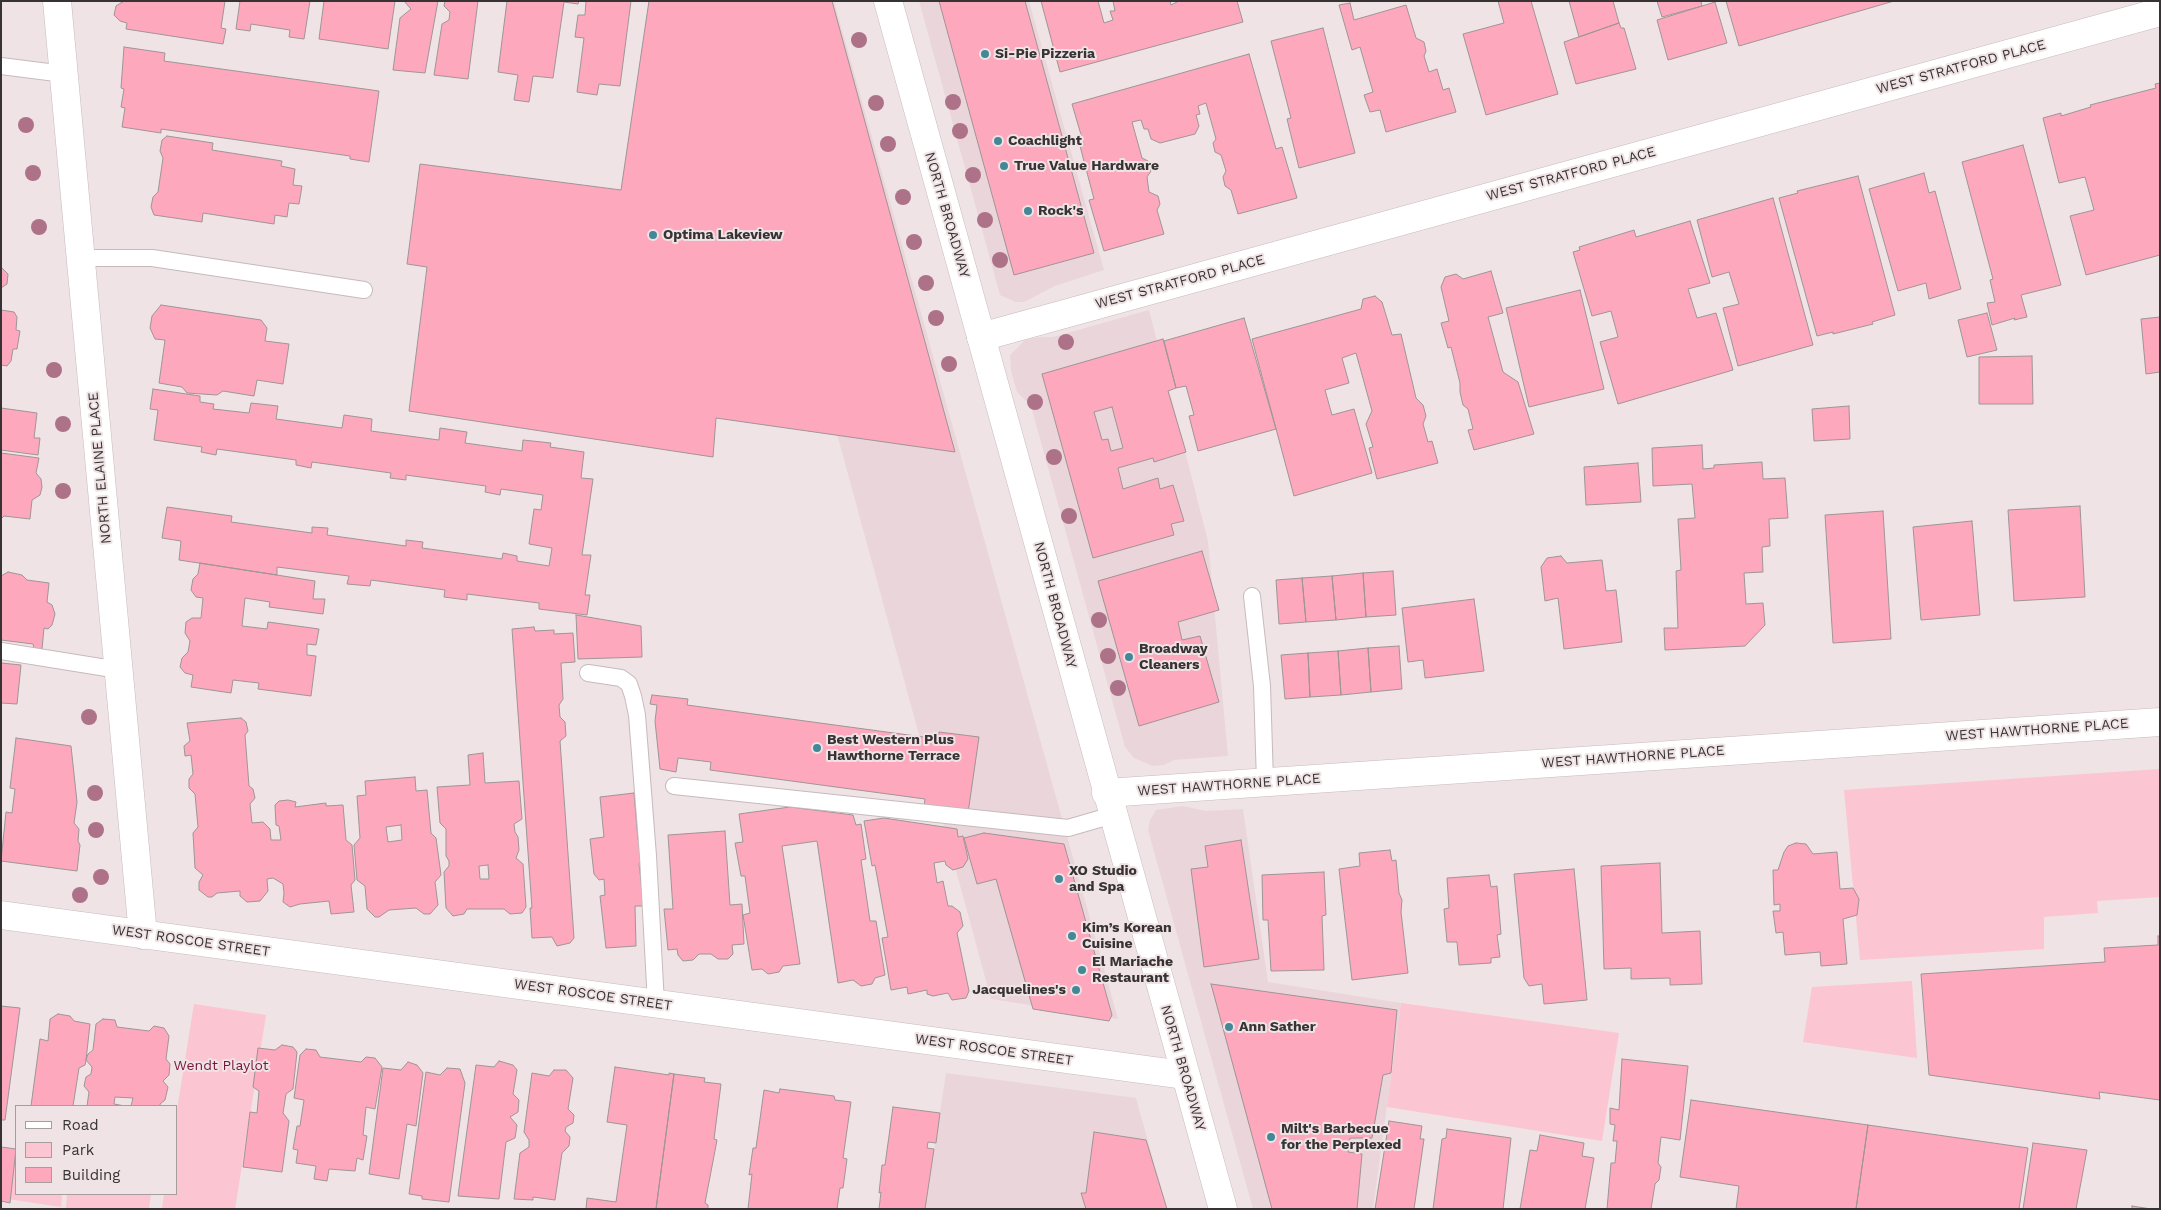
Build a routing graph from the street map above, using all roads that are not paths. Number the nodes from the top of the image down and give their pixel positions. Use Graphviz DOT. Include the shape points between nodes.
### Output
graph roads {
  1 [pos="57,1"];
  2 [pos="888,1"];
  3 [pos="2160,12"];
  4 [pos="1,66"];
  5 [pos="64,74"];
  6 [pos="81,258"];
  7 [pos="364,290"];
  8 [pos="982,336"];
  9 [pos="1252,596"];
  10 [pos="1,651"];
  11 [pos="119,670"];
  12 [pos="588,673"];
  13 [pos="2160,722"];
  14 [pos="1265,782"];
  15 [pos="674,786"];
  16 [pos="1110,804"];
  17 [pos="1,915"];
  18 [pos="143,934"];
  19 [pos="656,1004"];
  20 [pos="1184,1075"];
  21 [pos="1223,1209"];
  1 -- 5 [label="street, NORTH ELAINE PLACE"];
  2 -- 8 [label="street, NORTH BROADWAY"];
  3 -- 8 [label="street, WEST STRATFORD PLACE"];
  4 -- 5 [label="lane"];
  5 -- 6 [label="street, NORTH ELAINE PLACE"];
  6 -- 7 [label="lane" via="152,258"];
  6 -- 11 [label="street, NORTH ELAINE PLACE"];
  8 -- 16 [label="street, NORTH BROADWAY"];
  9 -- 14 [label="lane" via="1262,686"];
  10 -- 11 [label="lane"];
  11 -- 18 [label="street, NORTH ELAINE PLACE"];
  12 -- 19 [label="lane" via="622,678 629,684 637,715"];
  13 -- 14 [label="street, WEST HAWTHORNE PLACE"];
  14 -- 16 [label="street, WEST HAWTHORNE PLACE"];
  15 -- 16 [label="lane" via="1068,828"];
  16 -- 20 [label="street, NORTH BROADWAY"];
  17 -- 18 [label="street, WEST ROSCOE STREET"];
  18 -- 19 [label="street, WEST ROSCOE STREET"];
  19 -- 20 [label="street, WEST ROSCOE STREET"];
  20 -- 21 [label="street, NORTH BROADWAY"];
}
